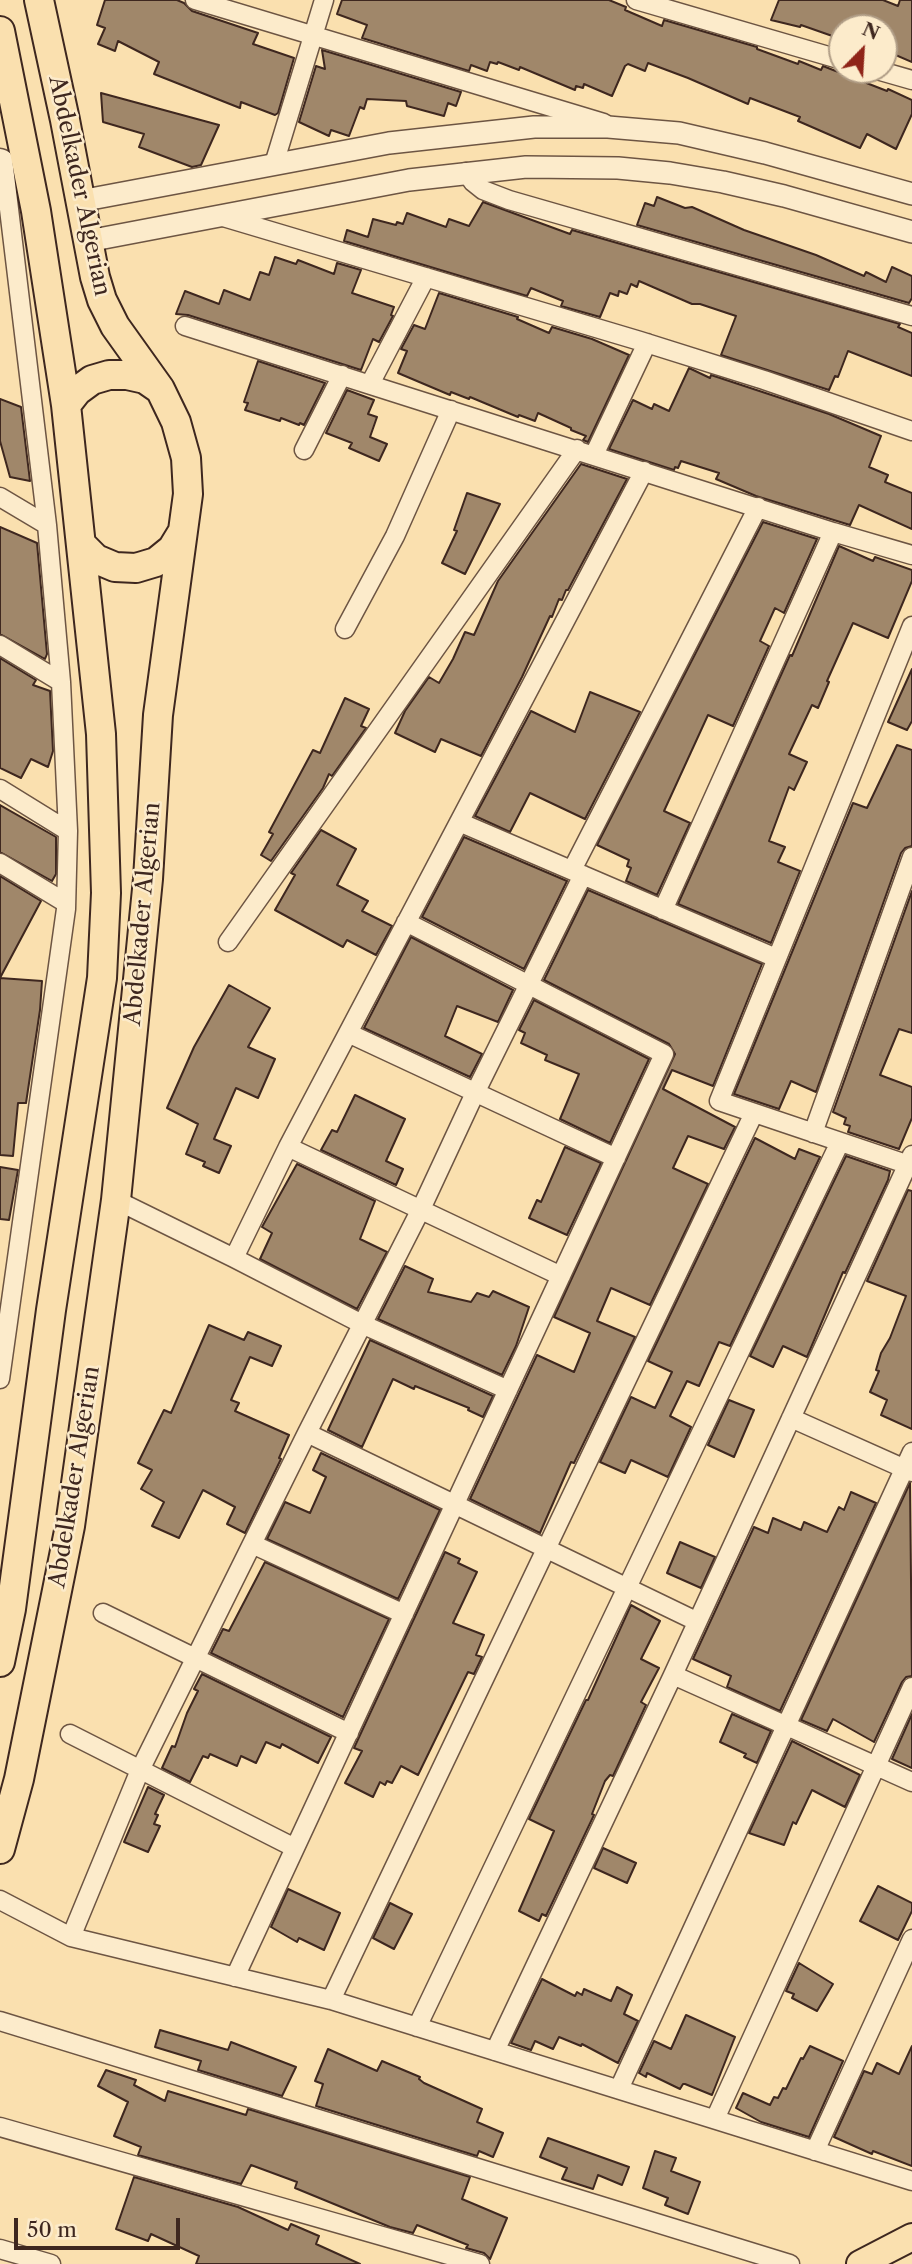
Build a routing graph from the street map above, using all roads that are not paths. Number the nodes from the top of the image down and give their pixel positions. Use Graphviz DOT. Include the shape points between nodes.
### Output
graph roads {
  1 [pos="39,0"];
  2 [pos="195,0"];
  3 [pos="324,0"];
  4 [pos="636,0"];
  5 [pos="0,31"];
  6 [pos="313,35"];
  7 [pos="828,56"];
  8 [pos="618,127"];
  9 [pos="460,134"];
  10 [pos="0,158"];
  11 [pos="274,164"];
  12 [pos="466,172"];
  13 [pos="912,194"];
  14 [pos="80,201"];
  15 [pos="220,216"];
  16 [pos="912,232"];
  17 [pos="88,241"];
  18 [pos="426,277"];
  19 [pos="9,279"];
  20 [pos="912,316"];
  21 [pos="185,326"];
  22 [pos="646,343"];
  23 [pos="342,375"];
  24 [pos="370,384"];
  25 [pos="160,389"];
  26 [pos="66,405"];
  27 [pos="451,410"];
  28 [pos="912,431"];
  29 [pos="304,450"];
  30 [pos="586,452"];
  31 [pos="644,471"];
  32 [pos="0,497"];
  33 [pos="758,507"];
  34 [pos="47,525"];
  35 [pos="183,531"];
  36 [pos="833,532"];
  37 [pos="81,544"];
  38 [pos="912,555"];
  39 [pos="912,625"];
  40 [pos="345,629"];
  41 [pos="0,645"];
  42 [pos="61,682"];
  43 [pos="0,789"];
  44 [pos="459,822"];
  45 [pos="68,831"];
  46 [pos="912,857"];
  47 [pos="0,863"];
  48 [pos="577,873"];
  49 [pos="66,903"];
  50 [pos="663,910"];
  51 [pos="406,922"];
  52 [pos="228,942"];
  53 [pos="776,958"];
  54 [pos="530,984"];
  55 [pos="348,1033"];
  56 [pos="475,1093"];
  57 [pos="754,1113"];
  58 [pos="813,1133"];
  59 [pos="840,1142"];
  60 [pos="288,1147"];
  61 [pos="616,1158"];
  62 [pos="911,1162"];
  63 [pos="116,1200"];
  64 [pos="421,1209"];
  65 [pos="234,1258"];
  66 [pos="561,1276"];
  67 [pos="363,1325"];
  68 [pos="0,1379"];
  69 [pos="508,1390"];
  70 [pos="791,1418"];
  71 [pos="307,1433"];
  72 [pos="910,1464"];
  73 [pos="455,1505"];
  74 [pos="252,1544"];
  75 [pos="547,1549"];
  76 [pos="627,1588"];
  77 [pos="103,1614"];
  78 [pos="404,1614"];
  79 [pos="696,1621"];
  80 [pos="195,1658"];
  81 [pos="0,1662"];
  82 [pos="673,1675"];
  83 [pos="912,1687"];
  84 [pos="786,1726"];
  85 [pos="349,1733"];
  86 [pos="70,1734"];
  87 [pos="876,1766"];
  88 [pos="141,1770"];
  89 [pos="912,1782"];
  90 [pos="295,1848"];
  91 [pos="0,1849"];
  92 [pos="0,1900"];
  93 [pos="71,1937"];
  94 [pos="912,1939"];
  95 [pos="235,1977"];
  96 [pos="331,2000"];
  97 [pos="0,2021"];
  98 [pos="418,2027"];
  99 [pos="495,2051"];
  100 [pos="619,2090"];
  101 [pos="715,2119"];
  102 [pos="0,2127"];
  103 [pos="815,2151"];
  104 [pos="912,2181"];
  105 [pos="912,2237"];
  106 [pos="0,2249"];
  107 [pos="51,2264"];
  108 [pos="480,2264"];
  109 [pos="790,2264"];
  110 [pos="860,2264"];
  1 -- 14 [label="highway, Abdelkader Algerian"];
  2 -- 6 [label="street"];
  3 -- 6 [label="street"];
  4 -- 7 [label="street"];
  5 -- 26 [label="highway, Abdelkader Algerian" via="36,211"];
  6 -- 8 [label="street"];
  6 -- 11 [label="street"];
  8 -- 9 [label="street" via="534,127"];
  8 -- 13 [label="street" via="711,140"];
  9 -- 11 [label="street"];
  9 -- 12 [label="street"];
  10 -- 19 [label="street"];
  11 -- 14 [label="street"];
  12 -- 15 [label="street"];
  12 -- 16 [label="street" via="618,167 670,173 784,196"];
  12 -- 20 [label="street" via="483,190 509,200"];
  14 -- 17 [label="highway, Abdelkader Algerian"];
  15 -- 17 [label="street"];
  15 -- 18 [label="street"];
  17 -- 25 [label="highway, Abdelkader Algerian" via="102,300"];
  18 -- 22 [label="street"];
  18 -- 24 [label="street"];
  19 -- 34 [label="street"];
  21 -- 23 [label="street"];
  22 -- 28 [label="street"];
  22 -- 30 [label="street"];
  23 -- 24 [label="street"];
  23 -- 29 [label="street"];
  24 -- 27 [label="street"];
  25 -- 26 [label="highway" via="145,379 109,375 84,385"];
  25 -- 35 [label="highway, Abdelkader Algerian" via="186,458 188,495"];
  26 -- 37 [label="highway, Abdelkader Algerian"];
  27 -- 30 [label="street"];
  27 -- 40 [label="street" via="395,536"];
  30 -- 31 [label="street"];
  30 -- 52 [label="street"];
  31 -- 33 [label="street"];
  31 -- 44 [label="street"];
  32 -- 34 [label="street"];
  33 -- 36 [label="street"];
  33 -- 48 [label="street"];
  34 -- 42 [label="street"];
  35 -- 37 [label="highway" via="172,549 156,562 136,568 115,567 96,559"];
  35 -- 63 [label="highway, Abdelkader Algerian" via="158,715 148,879"];
  36 -- 38 [label="street"];
  36 -- 50 [label="street"];
  37 -- 81 [label="highway, Abdelkader Algerian" via="101,734 106,893 102,978"];
  39 -- 53 [label="street"];
  41 -- 42 [label="street"];
  42 -- 45 [label="street"];
  43 -- 45 [label="street"];
  44 -- 48 [label="street"];
  44 -- 51 [label="street"];
  45 -- 49 [label="street"];
  46 -- 58 [label="street"];
  47 -- 49 [label="street"];
  48 -- 50 [label="street"];
  48 -- 54 [label="street"];
  49 -- 68 [label="street"];
  50 -- 53 [label="street"];
  51 -- 54 [label="street"];
  51 -- 55 [label="street"];
  53 -- 57 [label="street" via="719,1101"];
  54 -- 56 [label="street"];
  54 -- 61 [label="street" via="664,1054"];
  55 -- 56 [label="street"];
  55 -- 60 [label="street"];
  56 -- 61 [label="street"];
  56 -- 64 [label="street"];
  57 -- 58 [label="street"];
  57 -- 75 [label="street"];
  58 -- 59 [label="street"];
  59 -- 62 [label="street"];
  59 -- 76 [label="street"];
  60 -- 64 [label="street"];
  60 -- 65 [label="street"];
  61 -- 66 [label="street"];
  62 -- 70 [label="street"];
  63 -- 65 [label="street"];
  63 -- 91 [label="highway, Abdelkader Algerian" via="69,1525 19,1779"];
  64 -- 66 [label="street"];
  64 -- 67 [label="street"];
  65 -- 67 [label="street"];
  66 -- 69 [label="street"];
  67 -- 69 [label="street"];
  67 -- 71 [label="street"];
  69 -- 73 [label="street"];
  70 -- 72 [label="street"];
  70 -- 79 [label="street"];
  71 -- 73 [label="street"];
  71 -- 74 [label="street"];
  72 -- 84 [label="street"];
  73 -- 75 [label="street"];
  73 -- 78 [label="street"];
  74 -- 78 [label="street"];
  74 -- 80 [label="street"];
  75 -- 76 [label="street"];
  75 -- 96 [label="street"];
  76 -- 79 [label="street"];
  76 -- 98 [label="street"];
  77 -- 80 [label="street"];
  78 -- 85 [label="street"];
  79 -- 82 [label="street"];
  80 -- 85 [label="street"];
  80 -- 88 [label="street"];
  82 -- 84 [label="street"];
  82 -- 99 [label="street"];
  83 -- 87 [label="street"];
  84 -- 87 [label="street"];
  84 -- 100 [label="street"];
  85 -- 90 [label="street"];
  86 -- 88 [label="street"];
  87 -- 89 [label="street"];
  87 -- 101 [label="street"];
  88 -- 90 [label="street"];
  88 -- 93 [label="street"];
  90 -- 95 [label="street"];
  92 -- 93 [label="street"];
  93 -- 95 [label="street"];
  94 -- 103 [label="street"];
  95 -- 96 [label="street"];
  96 -- 98 [label="street"];
  97 -- 109 [label="street"];
  98 -- 99 [label="street"];
  99 -- 100 [label="street"];
  100 -- 101 [label="street"];
  101 -- 103 [label="street"];
  102 -- 108 [label="street"];
  103 -- 104 [label="street"];
  105 -- 110 [label="main road"];
  106 -- 107 [label="street"];
}
